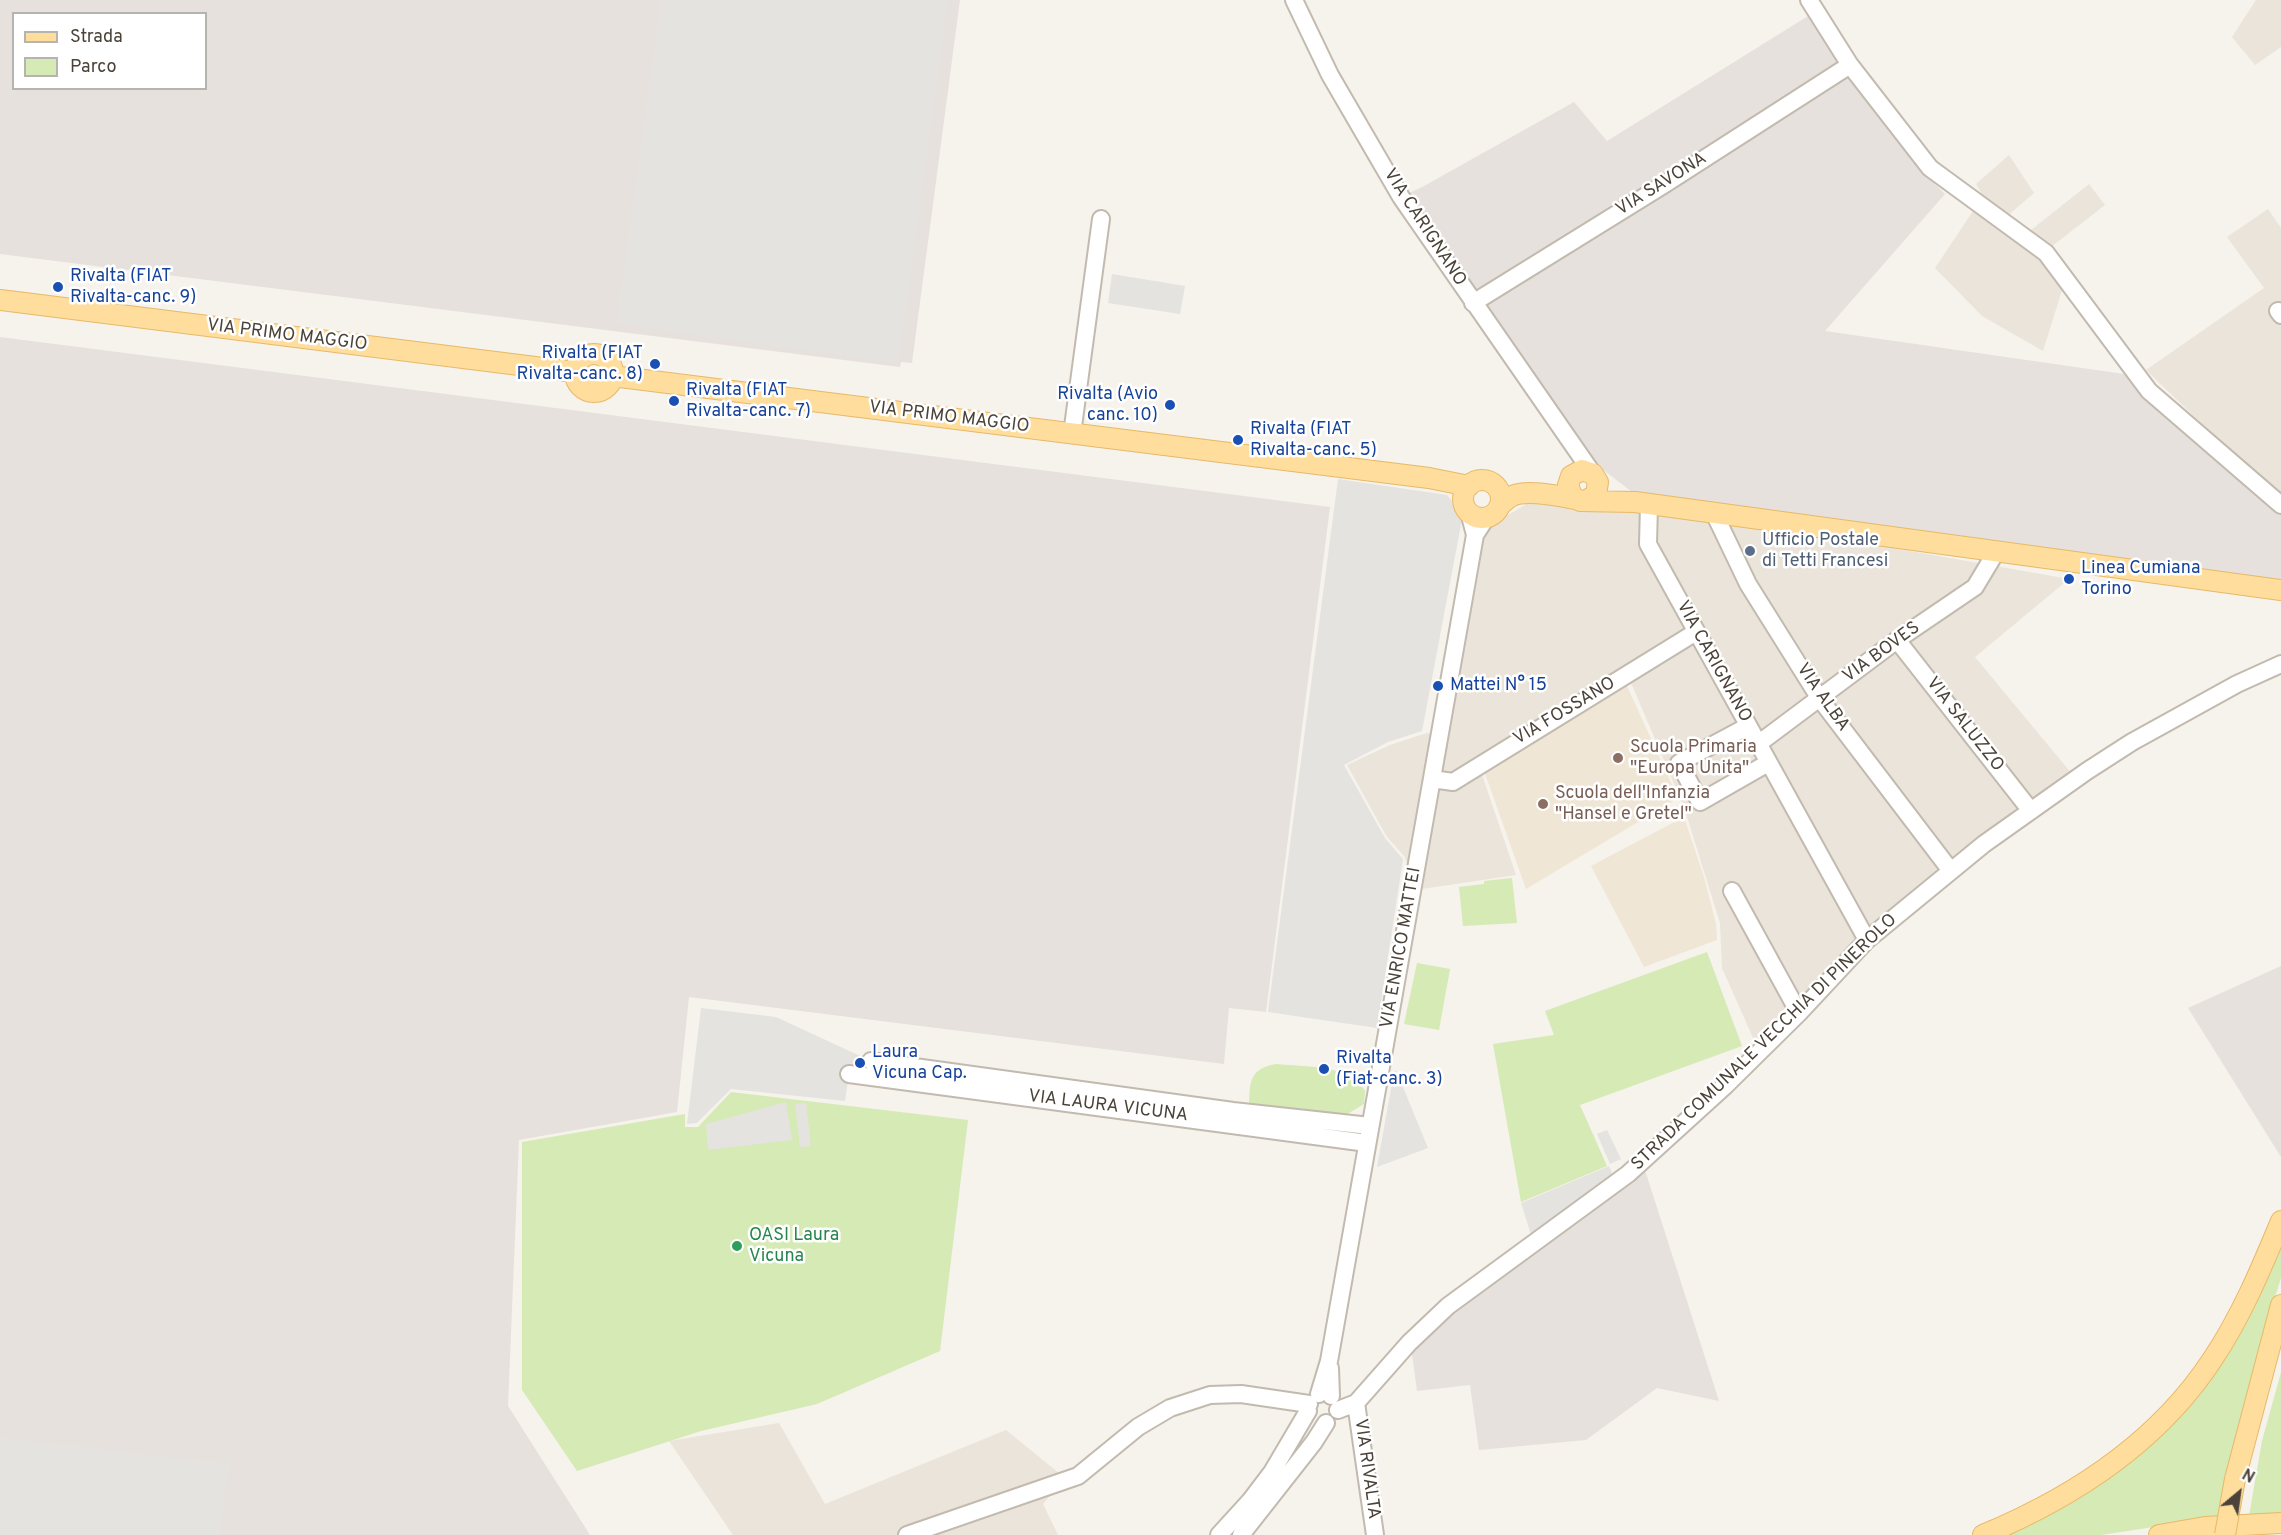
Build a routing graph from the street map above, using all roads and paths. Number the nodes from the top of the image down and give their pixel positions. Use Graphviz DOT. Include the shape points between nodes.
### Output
graph roads {
  1 [pos="1294,0"];
  2 [pos="1809,0"];
  3 [pos="1850,65"];
  4 [pos="1101,219"];
  5 [pos="0,300"];
  6 [pos="1473,303"];
  7 [pos="575,372"];
  8 [pos="612,376"];
  9 [pos="1072,434"];
  10 [pos="1572,446"];
  11 [pos="1596,478"];
  12 [pos="1569,479"];
  13 [pos="1580,500"];
  14 [pos="1481,501"];
  15 [pos="1642,503"];
  16 [pos="2281,505"];
  17 [pos="1714,513"];
  18 [pos="1996,552"];
  19 [pos="2281,590"];
  20 [pos="1696,632"];
  21 [pos="1898,640"];
  22 [pos="2281,664"];
  23 [pos="1820,699"];
  24 [pos="1748,726"];
  25 [pos="1758,744"];
  26 [pos="1768,763"];
  27 [pos="1432,779"];
  28 [pos="2031,811"];
  29 [pos="1951,871"];
  30 [pos="1732,891"];
  31 [pos="1867,940"];
  32 [pos="1799,1013"];
  33 [pos="871,1061"];
  34 [pos="849,1074"];
  35 [pos="1368,1134"];
  36 [pos="2281,1221"];
  37 [pos="2281,1305"];
  38 [pos="2281,1347"];
  39 [pos="1360,1399"];
  40 [pos="1323,1408"];
  41 [pos="2242,1480"];
  42 [pos="2281,1523"];
  43 [pos="907,1535"];
  44 [pos="1219,1535"];
  45 [pos="1241,1535"];
  46 [pos="1376,1535"];
  47 [pos="1983,1535"];
  48 [pos="2159,1535"];
  49 [pos="2226,1535"];
  50 [pos="2237,1535"];
  1 -- 6 [label="street, VIA CARIGNANO" via="1330,75 1401,196"];
  2 -- 3 [label="street"];
  3 -- 6 [label="street, VIA SAVONA"];
  3 -- 16 [label="street" via="1930,168 2046,253 2149,391"];
  4 -- 9 [label="street"];
  5 -- 7 [label="main road, VIA PRIMO MAGGIO"];
  6 -- 10 [label="street, VIA CARIGNANO"];
  7 -- 8 [label="main road" via="577,382 589,391 603,389"];
  7 -- 8 [label="main road" via="579,360 596,354 611,364"];
  8 -- 9 [label="main road, VIA PRIMO MAGGIO"];
  9 -- 14 [label="main road, VIA PRIMO MAGGIO" via="1430,478"];
  10 -- 11 [label="street, VIA CARIGNANO"];
  10 -- 12 [label="street" via="1574,466"];
  11 -- 12 [label="main road" via="1582,470"];
  11 -- 13 [label="main road" via="1596,495"];
  11 -- 15 [label="main road"];
  12 -- 13 [label="main road" via="1568,489"];
  12 -- 14 [label="main road, VIA PRIMO MAGGIO"];
  13 -- 14 [label="main road" via="1519,494"];
  13 -- 15 [label="main road"];
  14 -- 27 [label="street, VIA ENRICO MATTEI"];
  15 -- 17 [label="main road"];
  15 -- 20 [label="street, VIA CARIGNANO" via="1648,544"];
  17 -- 18 [label="main road"];
  17 -- 23 [label="street, VIA ALBA" via="1748,584"];
  18 -- 19 [label="main road"];
  18 -- 21 [label="street, VIA BOVES" via="1975,587"];
  20 -- 24 [label="street, VIA CARIGNANO"];
  20 -- 27 [label="street, VIA FOSSANO" via="1453,782"];
  21 -- 23 [label="street, VIA BOVES"];
  21 -- 28 [label="street, VIA SALUZZO"];
  22 -- 28 [label="street, STRADA COMUNALE VECCHIA DI PINEROLO" via="2132,742"];
  23 -- 25 [label="street, VIA BOVES"];
  23 -- 29 [label="street, VIA ALBA"];
  24 -- 25 [label="street, VIA CARIGNANO"];
  24 -- 26 [label="street" via="1679,763 1700,802"];
  25 -- 26 [label="street, VIA CARIGNANO"];
  26 -- 31 [label="street, VIA CARIGNANO"];
  27 -- 35 [label="street, VIA ENRICO MATTEI"];
  28 -- 29 [label="street, STRADA COMUNALE VECCHIA DI PINEROLO"];
  29 -- 31 [label="street, STRADA COMUNALE VECCHIA DI PINEROLO"];
  30 -- 32 [label="street"];
  31 -- 32 [label="street, STRADA COMUNALE VECCHIA DI PINEROLO"];
  32 -- 39 [label="street, STRADA COMUNALE VECCHIA DI PINEROLO" via="1628,1174 1448,1306"];
  33 -- 35 [label="street, VIA LAURA VICUNA" via="1233,1111"];
  34 -- 35 [label="street, VIA LAURA VICUNA" via="1231,1123"];
  35 -- 40 [label="street, VIA ENRICO MATTEI" via="1329,1361 1332,1379"];
  36 -- 47 [label="main road" via="2242,1310 2212,1361 2178,1404 2127,1453 2091,1478 2030,1515"];
  37 -- 41 [label="main road"];
  38 -- 41 [label="main road"];
  39 -- 40 [label="street"];
  39 -- 46 [label="street, VIA RIVALTA"];
  40 -- 43 [label="street" via="1241,1394 1210,1395 1170,1408 1138,1427 1078,1476"];
  40 -- 44 [label="street" via="1296,1430 1250,1501"];
  40 -- 45 [label="street" via="1314,1442"];
  41 -- 49 [label="main road, bridge"];
  41 -- 50 [label="main road"];
  42 -- 48 [label="main road" via="2205,1527"];
}
